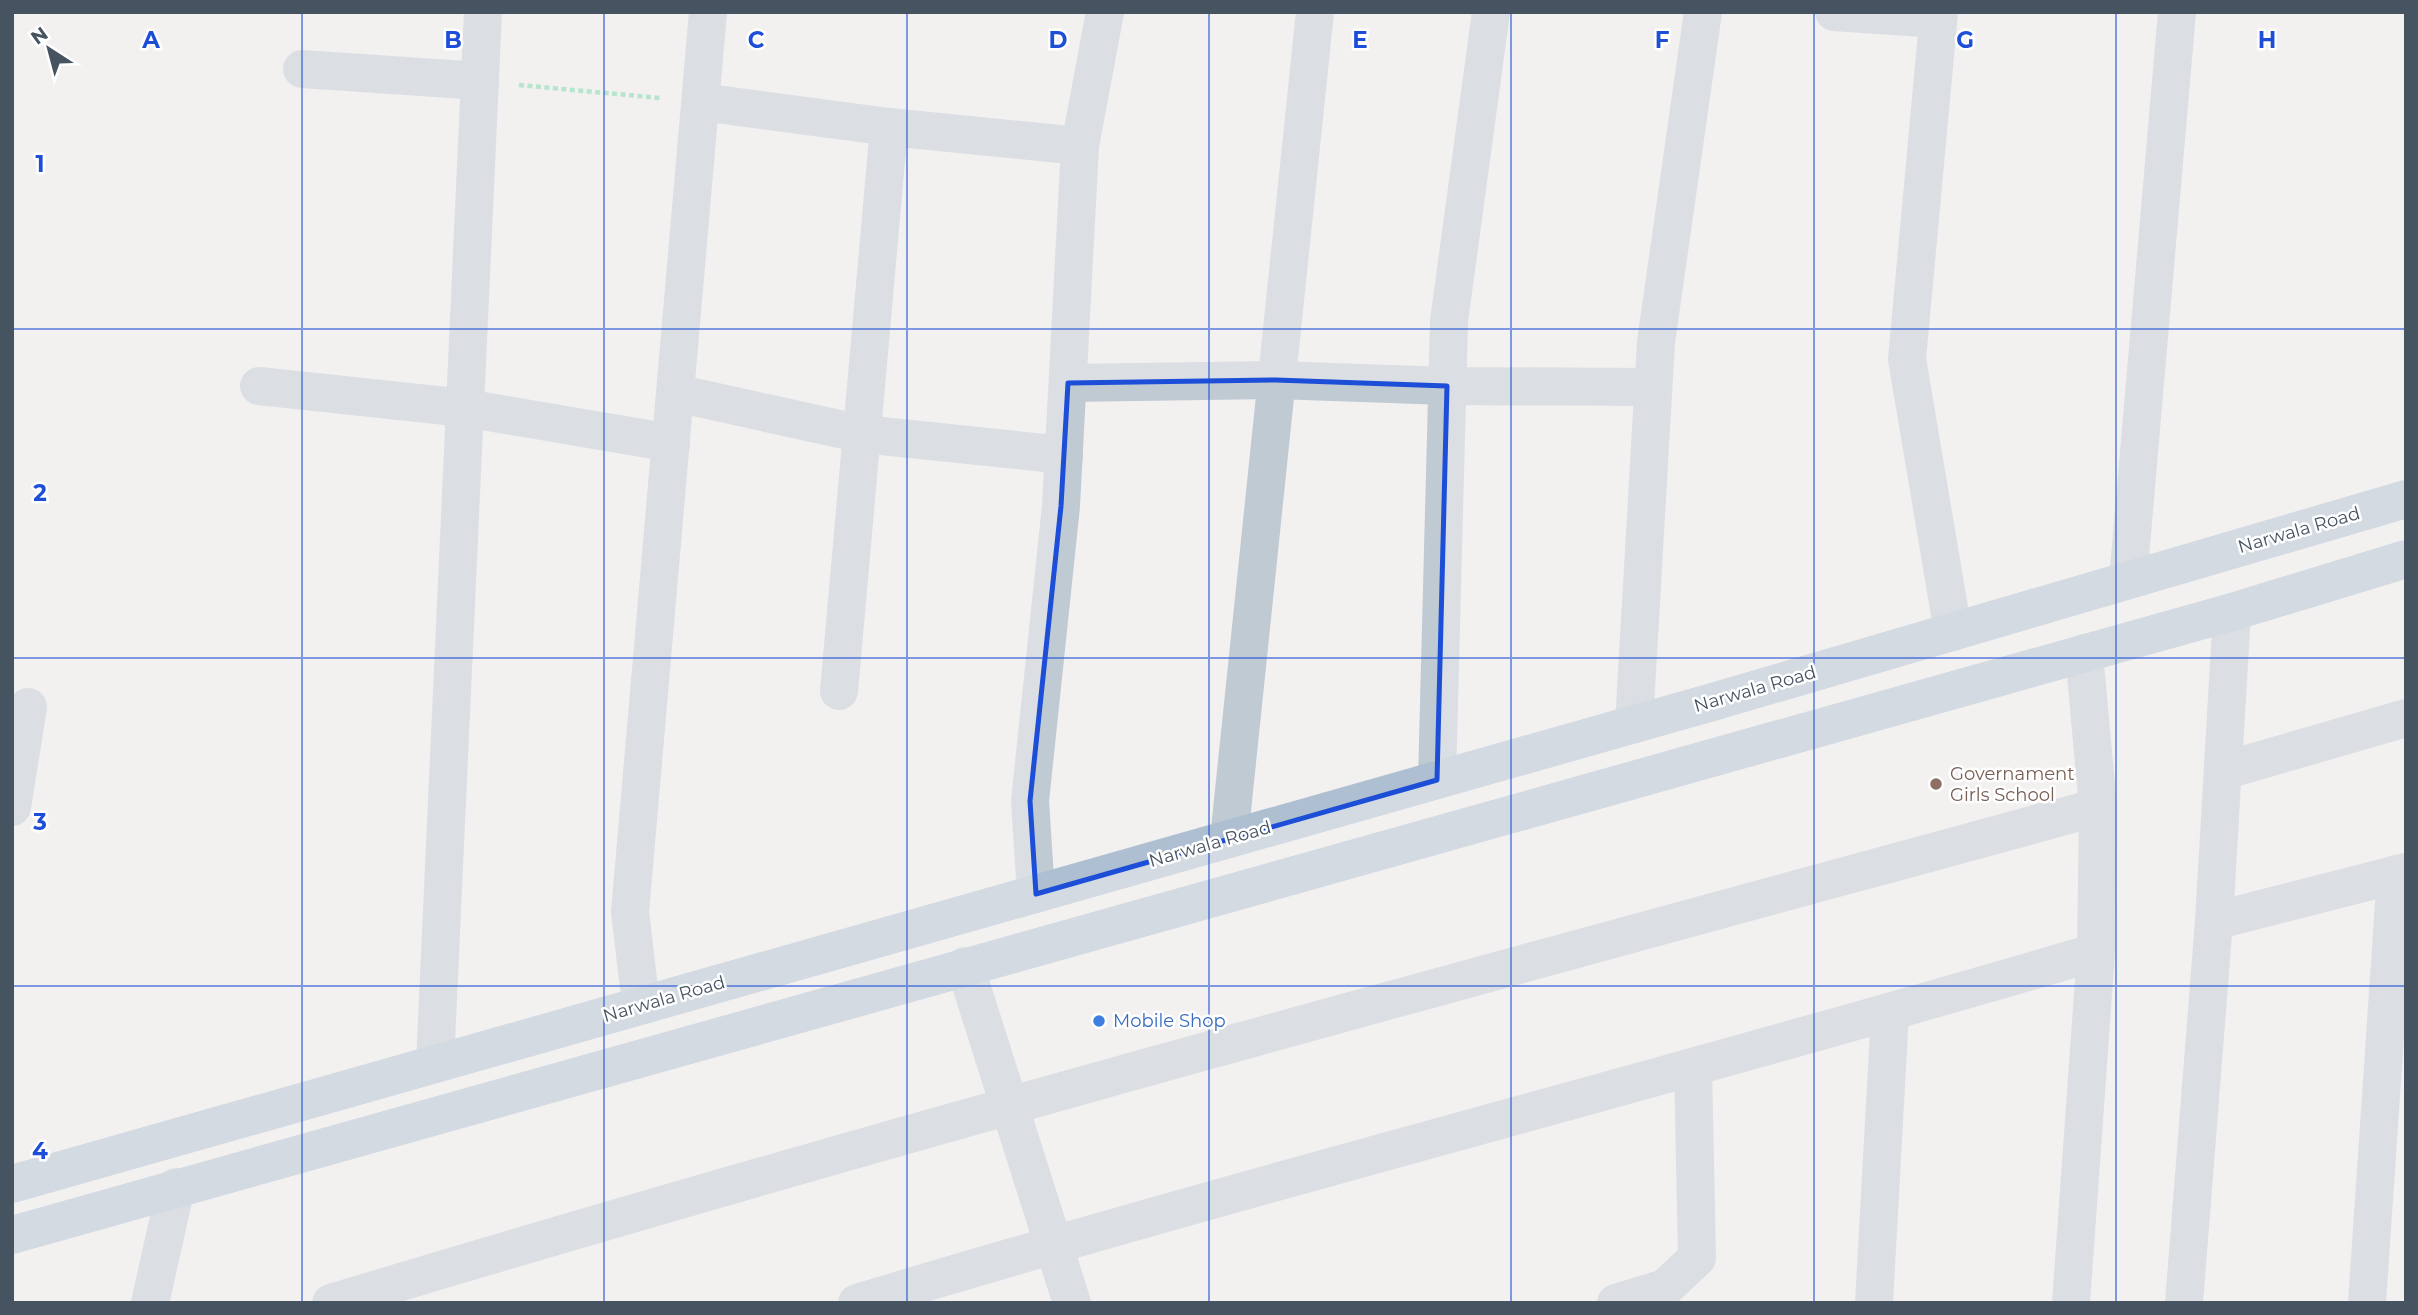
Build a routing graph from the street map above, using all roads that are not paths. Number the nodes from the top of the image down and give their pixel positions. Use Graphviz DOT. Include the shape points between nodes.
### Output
graph roads {
  1 [pos="483,12"];
  2 [pos="708,12"];
  3 [pos="1105,12"];
  4 [pos="1315,12"];
  5 [pos="1491,12"];
  6 [pos="1703,12"];
  7 [pos="1834,12"];
  8 [pos="2177,12"];
  9 [pos="1939,16"];
  10 [pos="302,69"];
  11 [pos="480,81"];
  12 [pos="701,102"];
  13 [pos="889,127"];
  14 [pos="1080,146"];
  15 [pos="1276,380"];
  16 [pos="1068,383"];
  17 [pos="259,386"];
  18 [pos="1447,386"];
  19 [pos="1653,387"];
  20 [pos="676,393"];
  21 [pos="465,408"];
  22 [pos="862,434"];
  23 [pos="671,443"];
  24 [pos="1064,455"];
  25 [pos="2406,499"];
  26 [pos="2406,559"];
  27 [pos="2128,580"];
  28 [pos="2232,612"];
  29 [pos="1952,632"];
  30 [pos="2084,653"];
  31 [pos="839,691"];
  32 [pos="28,707"];
  33 [pos="2406,718"];
  34 [pos="1634,724"];
  35 [pos="2223,771"];
  36 [pos="1437,780"];
  37 [pos="12,807"];
  38 [pos="2098,807"];
  39 [pos="1229,839"];
  40 [pos="2401,873"];
  41 [pos="1036,894"];
  42 [pos="2214,921"];
  43 [pos="2096,952"];
  44 [pos="965,966"];
  45 [pos="641,1005"];
  46 [pos="1890,1013"];
  47 [pos="435,1064"];
  48 [pos="1693,1068"];
  49 [pos="1008,1105"];
  50 [pos="12,1184"];
  51 [pos="176,1187"];
  52 [pos="12,1235"];
  53 [pos="1052,1244"];
  54 [pos="1665,1295"];
  55 [pos="150,1303"];
  56 [pos="331,1303"];
  57 [pos="857,1303"];
  58 [pos="1072,1303"];
  59 [pos="1616,1303"];
  60 [pos="1874,1303"];
  61 [pos="2071,1303"];
  62 [pos="2183,1303"];
  63 [pos="2367,1303"];
  1 -- 11 [label="street"];
  2 -- 12 [label="street"];
  3 -- 14 [label="street"];
  4 -- 15 [label="street"];
  5 -- 18 [label="street" via="1449,321"];
  6 -- 19 [label="street"];
  7 -- 9 [label="street"];
  8 -- 27 [label="street"];
  9 -- 29 [label="street" via="1907,359"];
  10 -- 11 [label="street"];
  11 -- 21 [label="street"];
  12 -- 13 [label="street"];
  12 -- 20 [label="street"];
  13 -- 14 [label="street"];
  13 -- 22 [label="street"];
  14 -- 16 [label="street"];
  15 -- 16 [label="street"];
  15 -- 18 [label="street"];
  15 -- 39 [label="street"];
  16 -- 24 [label="street"];
  17 -- 21 [label="street"];
  18 -- 19 [label="street"];
  18 -- 36 [label="street"];
  19 -- 34 [label="street"];
  20 -- 22 [label="street"];
  20 -- 23 [label="street"];
  21 -- 23 [label="street"];
  21 -- 47 [label="street"];
  22 -- 24 [label="street"];
  22 -- 31 [label="street"];
  23 -- 45 [label="street" via="630,912"];
  24 -- 41 [label="street" via="1030,801"];
  25 -- 27 [label="main road, Narwala Road"];
  26 -- 28 [label="main road"];
  27 -- 29 [label="main road, Narwala Road"];
  28 -- 30 [label="main road"];
  28 -- 35 [label="street"];
  29 -- 34 [label="main road, Narwala Road"];
  30 -- 38 [label="street"];
  30 -- 44 [label="main road"];
  32 -- 37 [label="street"];
  33 -- 35 [label="street"];
  34 -- 36 [label="main road, Narwala Road"];
  35 -- 42 [label="street"];
  36 -- 39 [label="main road, Narwala Road"];
  38 -- 43 [label="street"];
  38 -- 49 [label="street"];
  39 -- 41 [label="main road, Narwala Road"];
  40 -- 42 [label="street"];
  40 -- 63 [label="street"];
  41 -- 45 [label="main road, Narwala Road"];
  42 -- 62 [label="street"];
  43 -- 46 [label="street"];
  43 -- 61 [label="street"];
  44 -- 49 [label="street"];
  44 -- 51 [label="main road"];
  45 -- 47 [label="main road, Narwala Road"];
  46 -- 48 [label="street"];
  46 -- 60 [label="street"];
  47 -- 50 [label="main road, Narwala Road"];
  48 -- 53 [label="street"];
  48 -- 54 [label="street" via="1698,1258"];
  49 -- 53 [label="street"];
  49 -- 56 [label="street" via="674,1199"];
  51 -- 52 [label="main road"];
  51 -- 55 [label="street"];
  53 -- 57 [label="street"];
  53 -- 58 [label="street"];
  54 -- 59 [label="street"];
}
